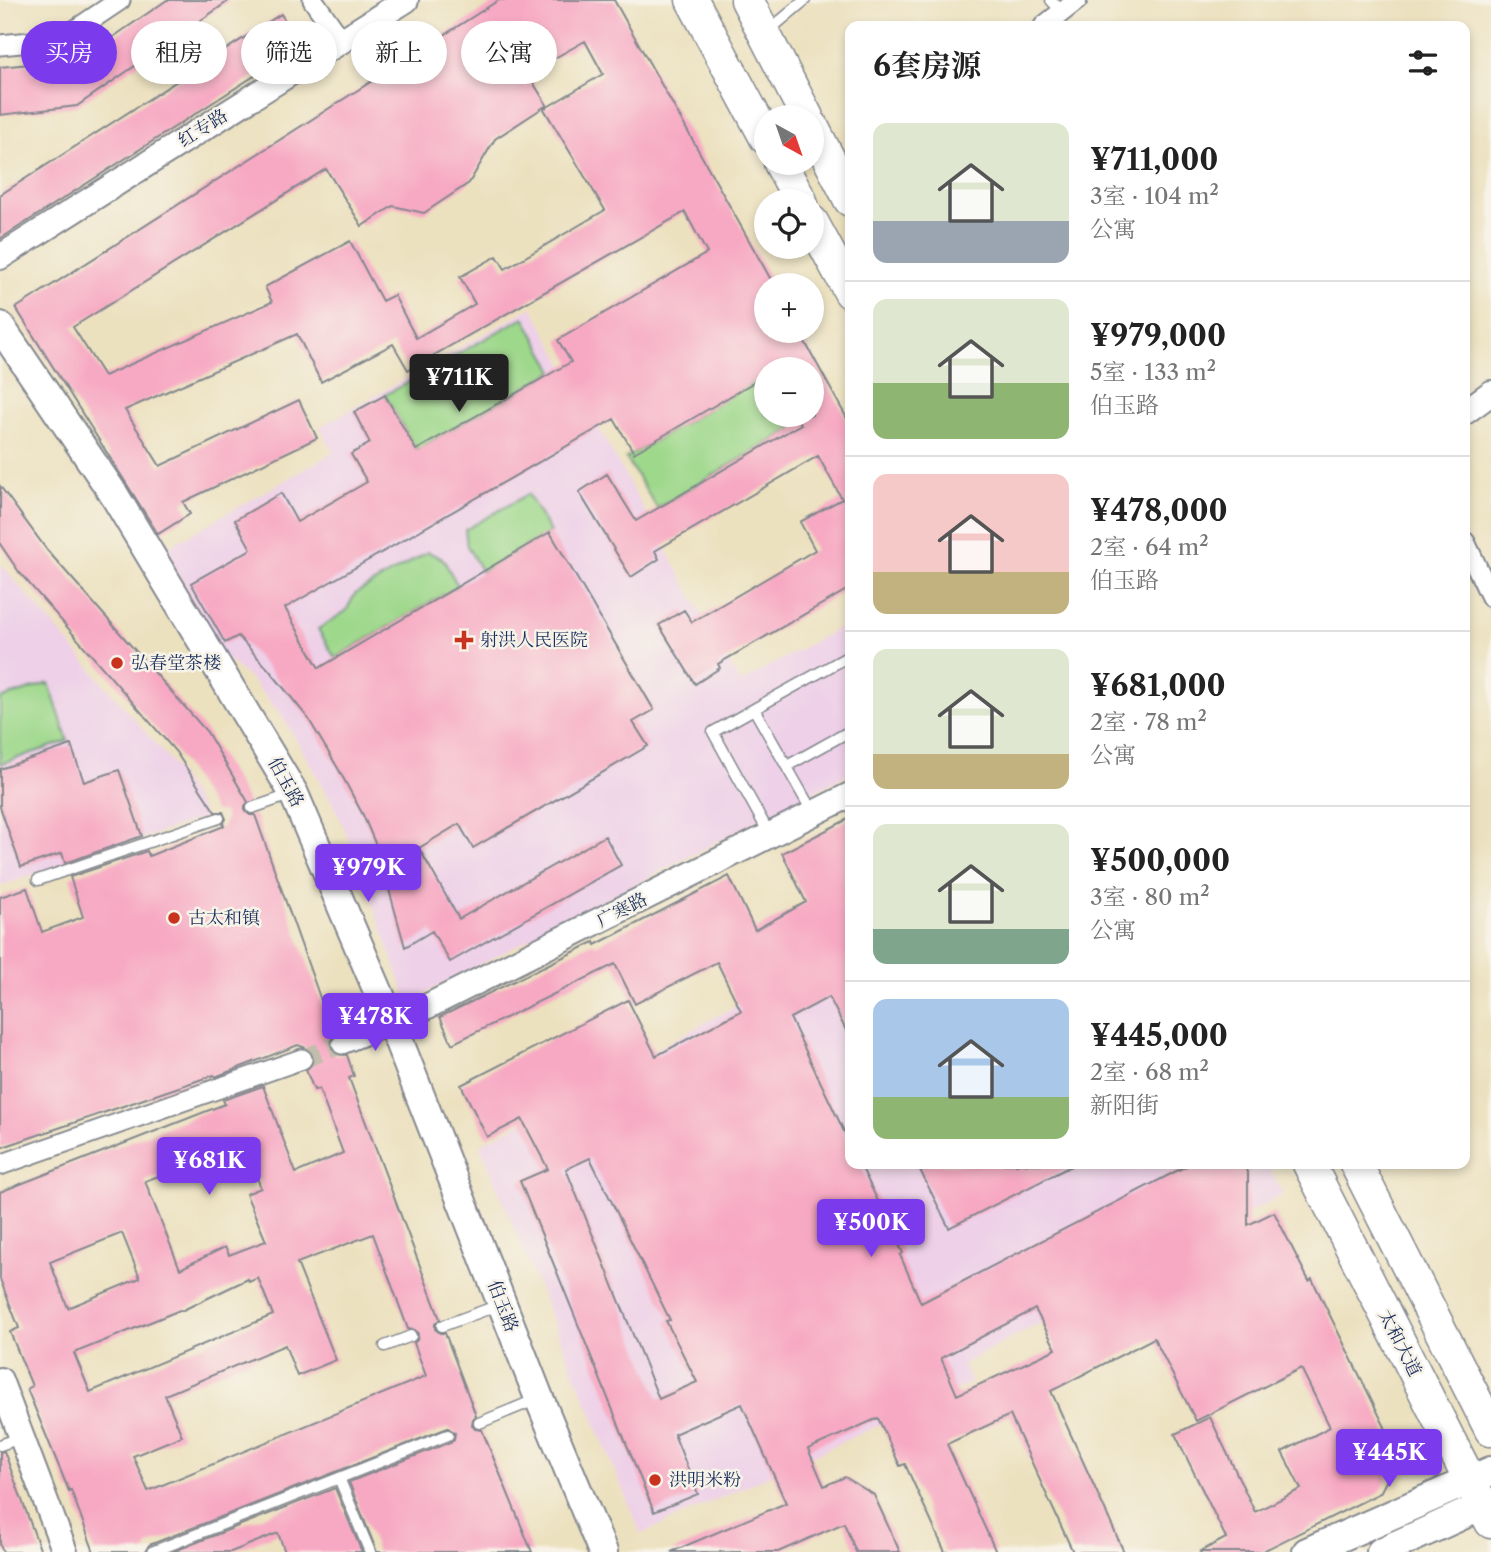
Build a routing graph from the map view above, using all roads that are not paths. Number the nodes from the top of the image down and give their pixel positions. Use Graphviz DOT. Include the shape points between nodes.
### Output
graph roads {
  1 [pos="120,0"];
  2 [pos="313,0"];
  3 [pos="406,0"];
  4 [pos="692,0"];
  5 [pos="747,0"];
  6 [pos="805,0"];
  7 [pos="1064,4"];
  8 [pos="1049,21"];
  9 [pos="764,34"];
  10 [pos="341,40"];
  11 [pos="0,46"];
  12 [pos="801,105"];
  13 [pos="754,116"];
  14 [pos="824,147"];
  15 [pos="845,184"];
  16 [pos="824,244"];
  17 [pos="0,257"];
  18 [pos="845,283"];
  19 [pos="0,326"];
  20 [pos="1491,393"];
  21 [pos="1470,408"];
  22 [pos="1470,553"];
  23 [pos="1491,597"];
  24 [pos="845,658"];
  25 [pos="754,709"];
  26 [pos="845,734"];
  27 [pos="787,766"];
  28 [pos="294,794"];
  29 [pos="845,797"];
  30 [pos="252,808"];
  31 [pos="813,813"];
  32 [pos="219,818"];
  33 [pos="770,835"];
  34 [pos="38,880"];
  35 [pos="393,1024"];
  36 [pos="342,1044"];
  37 [pos="302,1059"];
  38 [pos="0,1165"];
  39 [pos="1312,1169"];
  40 [pos="1359,1169"];
  41 [pos="502,1304"];
  42 [pos="442,1326"];
  43 [pos="411,1336"];
  44 [pos="385,1346"];
  45 [pos="0,1380"];
  46 [pos="539,1398"];
  47 [pos="479,1423"];
  48 [pos="1491,1430"];
  49 [pos="448,1436"];
  50 [pos="10,1442"];
  51 [pos="339,1478"];
  52 [pos="1485,1496"];
  53 [pos="65,1552"];
  54 [pos="152,1552"];
  55 [pos="370,1552"];
  56 [pos="603,1552"];
  57 [pos="1307,1552"];
  58 [pos="1381,1552"];
  1 -- 11 [label="street" via="62,39"];
  2 -- 10 [label="street"];
  3 -- 10 [label="street, 红专路"];
  4 -- 13 [label="main road"];
  5 -- 9 [label="main road"];
  6 -- 9 [label="lane"];
  7 -- 8 [label="street"];
  9 -- 12 [label="main road"];
  10 -- 17 [label="street, 红专路"];
  14 -- 15 [label="main road"];
  16 -- 18 [label="main road"];
  19 -- 28 [label="main road, 伯玉路" via="113,493"];
  20 -- 21 [label="street"];
  22 -- 23 [label="street"];
  24 -- 25 [label="lane"];
  25 -- 27 [label="lane"];
  25 -- 33 [label="lane" via="713,732"];
  26 -- 27 [label="lane"];
  27 -- 31 [label="lane"];
  28 -- 30 [label="lane"];
  28 -- 35 [label="main road, 伯玉路"];
  29 -- 31 [label="street, 广寒路"];
  31 -- 33 [label="street, 广寒路"];
  32 -- 34 [label="lane"];
  33 -- 35 [label="street, 广寒路"];
  35 -- 36 [label="street"];
  35 -- 41 [label="main road, 伯玉路"];
  37 -- 38 [label="street"];
  39 -- 52 [label="main road, 太和大道"];
  40 -- 48 [label="main road"];
  41 -- 42 [label="lane"];
  41 -- 46 [label="main road, 伯玉路"];
  43 -- 44 [label="lane"];
  45 -- 50 [label="street"];
  46 -- 47 [label="lane"];
  46 -- 56 [label="main road, 伯玉路"];
  49 -- 51 [label="lane"];
  50 -- 53 [label="street"];
  51 -- 54 [label="lane"];
  51 -- 55 [label="lane"];
  52 -- 57 [label="main road"];
  52 -- 58 [label="main road"];
}
